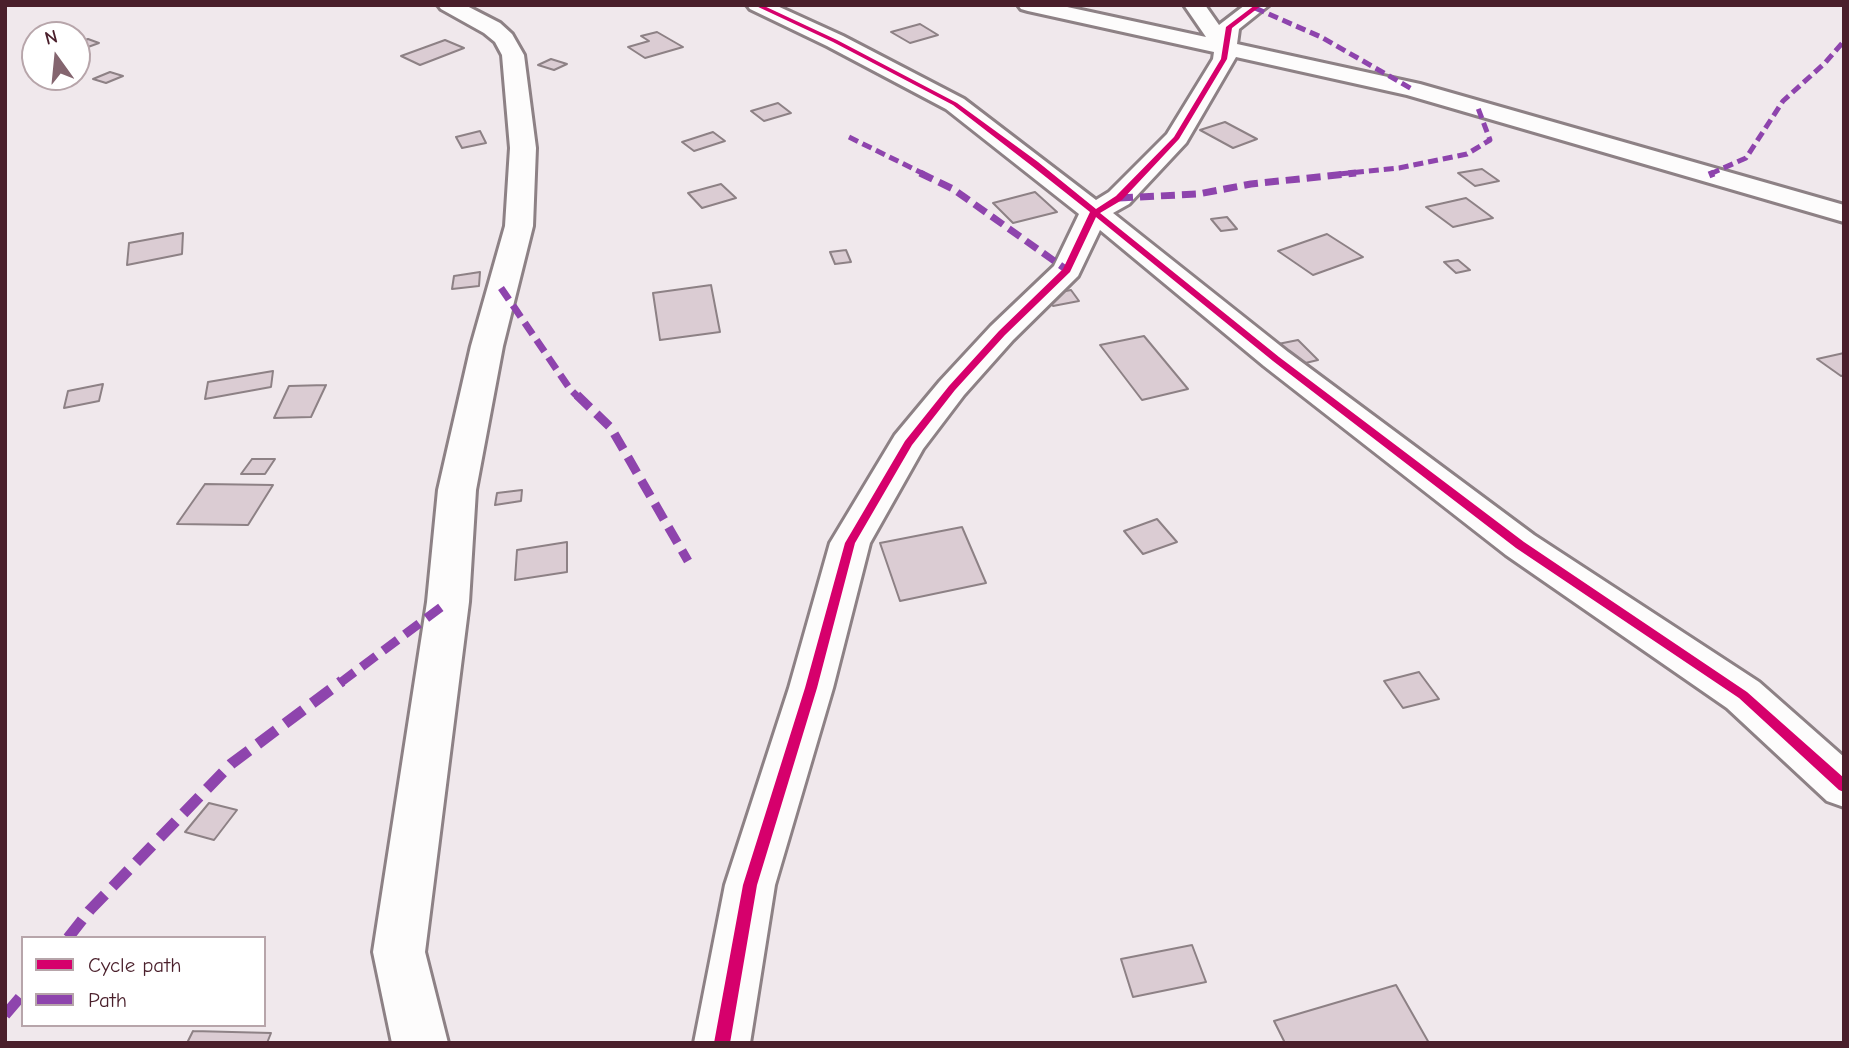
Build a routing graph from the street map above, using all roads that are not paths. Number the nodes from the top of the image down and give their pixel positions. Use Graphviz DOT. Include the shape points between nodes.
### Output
graph roads {
  1 [pos="448,5"];
  2 [pos="757,5"];
  3 [pos="1028,5"];
  4 [pos="1194,5"];
  5 [pos="1259,5"];
  6 [pos="1225,48"];
  7 [pos="1093,214"];
  8 [pos="1844,214"];
  9 [pos="1844,786"];
  10 [pos="420,1043"];
  11 [pos="722,1043"];
  1 -- 10 [label="street" via="492,28 513,55 523,148 519,226 489,334 457,490 448,602 399,952"];
  2 -- 7 [label="street" via="955,104"];
  3 -- 6 [label="street"];
  4 -- 6 [label="street"];
  5 -- 6 [label="street" via="1228,27"];
  6 -- 7 [label="street" via="1224,59 1177,138 1119,198"];
  6 -- 8 [label="street" via="1412,89"];
  7 -- 9 [label="street" via="1520,545 1743,695"];
  7 -- 11 [label="street" via="1067,270 977,360 908,443 850,543 750,885"];
}
